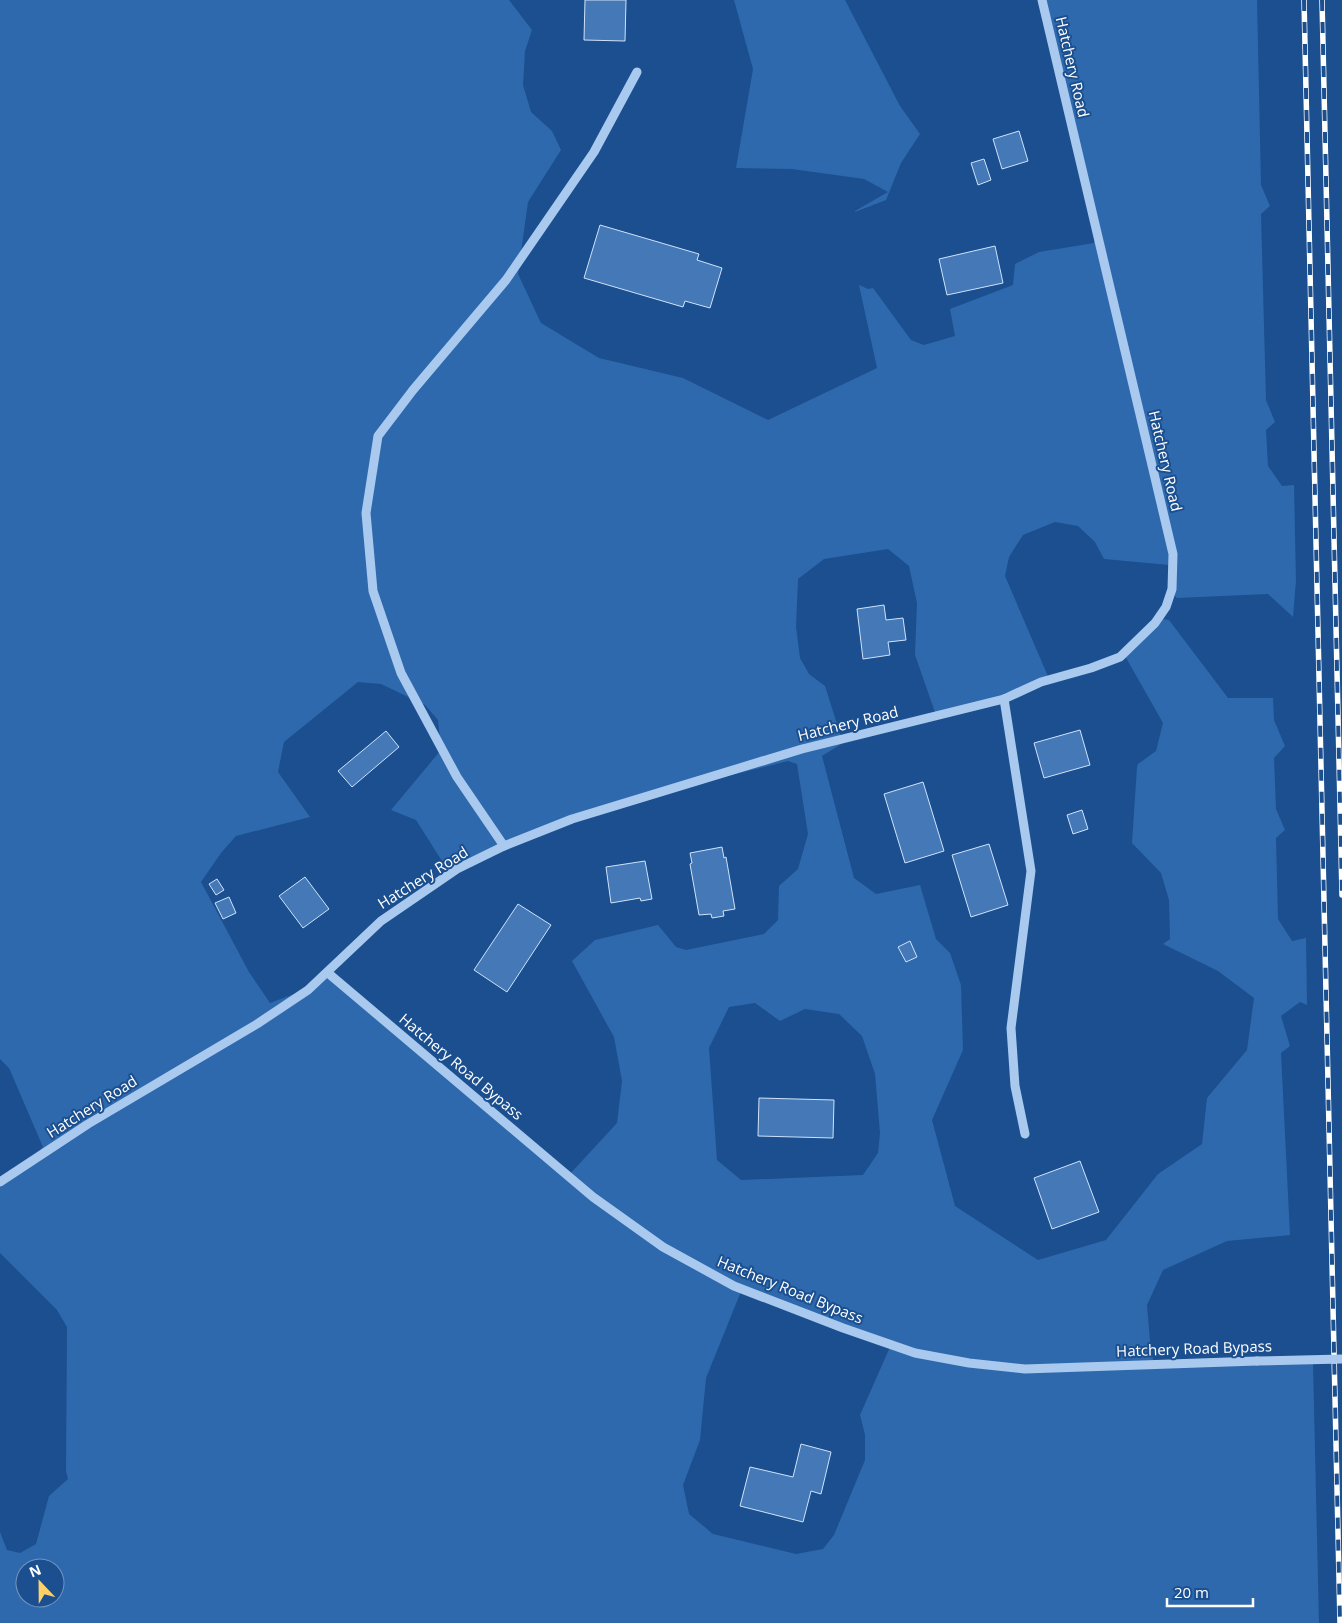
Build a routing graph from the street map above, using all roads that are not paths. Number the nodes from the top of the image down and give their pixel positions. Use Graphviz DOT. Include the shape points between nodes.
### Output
graph roads {
  1 [pos="1042,0"];
  2 [pos="637,72"];
  3 [pos="1004,699"];
  4 [pos="504,846"];
  5 [pos="328,973"];
  6 [pos="1025,1134"];
  7 [pos="0,1182"];
  8 [pos="1342,1359"];
  1 -- 3 [label="street, Hatchery Road" via="1173,554 1172,589 1166,607 1155,623 1120,658 1041,682"];
  2 -- 4 [label="street" via="594,152 506,280 378,436 366,513 373,591 401,673 457,777"];
  3 -- 4 [label="street, Hatchery Road" via="802,749 572,819"];
  3 -- 6 [label="street" via="1031,871 1011,1028 1015,1086"];
  4 -- 5 [label="street, Hatchery Road" via="457,869 381,921"];
  5 -- 7 [label="street, Hatchery Road" via="257,1024 88,1124"];
  5 -- 8 [label="street, Hatchery Road Bypass, bridge" via="593,1197 663,1248 734,1286 843,1328 915,1354 1024,1368"];
}
